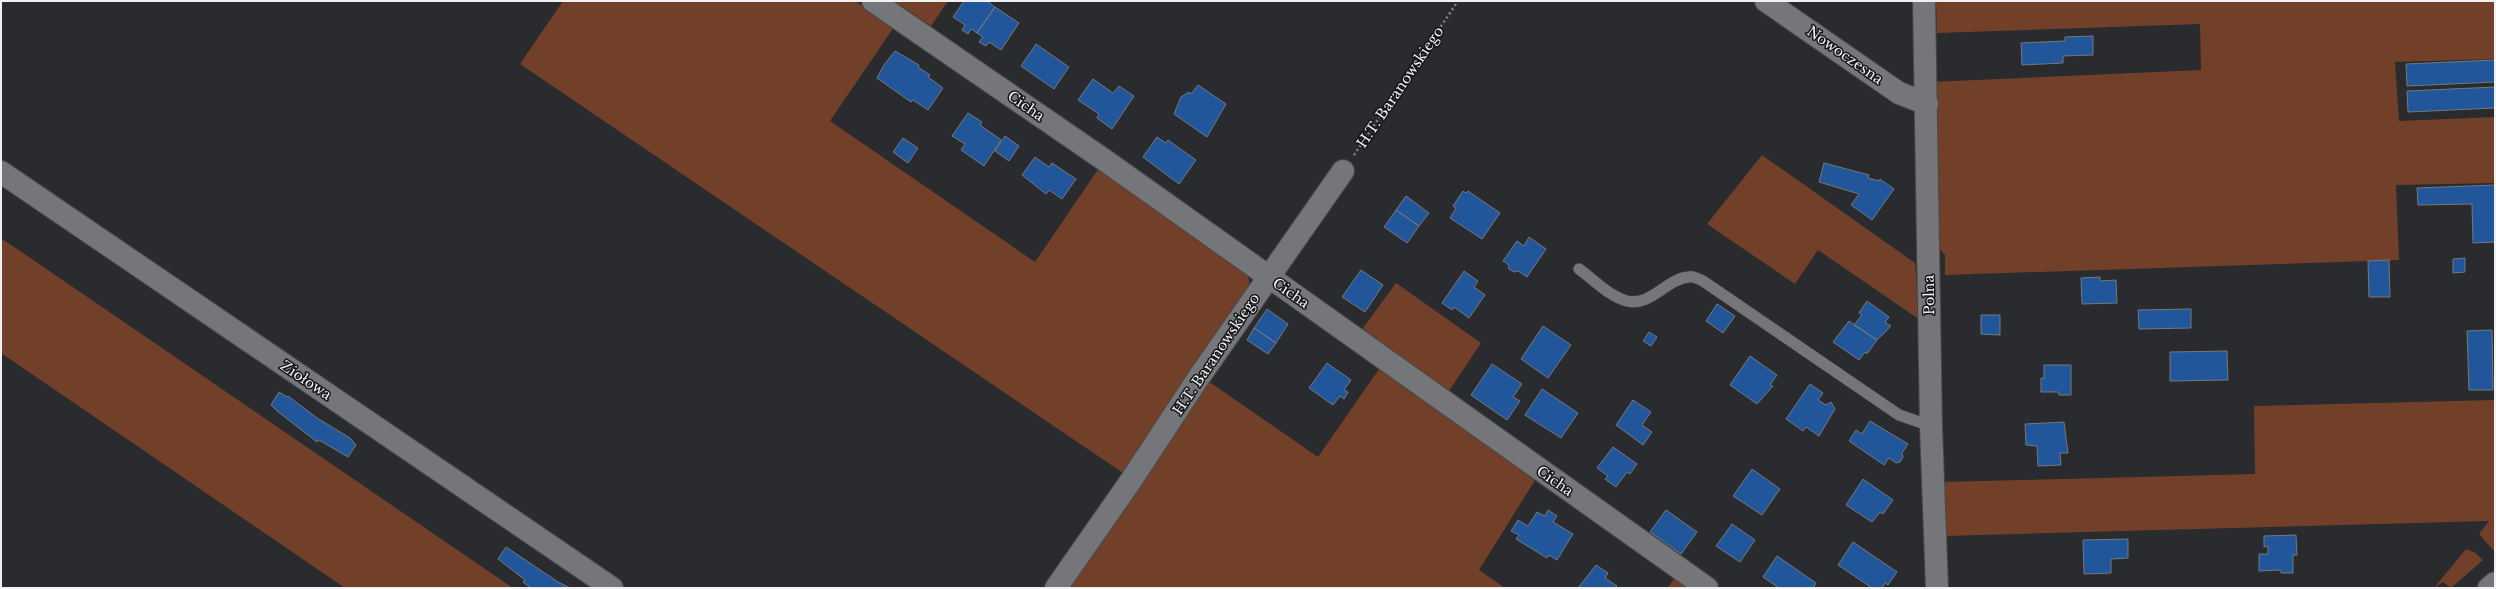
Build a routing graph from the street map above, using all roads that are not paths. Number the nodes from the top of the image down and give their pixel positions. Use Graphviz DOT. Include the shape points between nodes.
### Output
graph roads {
  1 [pos="873,1"];
  2 [pos="1766,1"];
  3 [pos="1924,1"];
  4 [pos="1927,104"];
  5 [pos="1343,171"];
  6 [pos="1,172"];
  7 [pos="1578,269"];
  8 [pos="1269,277"];
  9 [pos="1931,426"];
  10 [pos="2495,583"];
  11 [pos="612,588"];
  12 [pos="1056,588"];
  13 [pos="1707,588"];
  14 [pos="1937,588"];
  15 [pos="2489,588"];
  1 -- 8 [label="street, Cicha"];
  2 -- 4 [label="street, Nowoczesna" via="1899,93"];
  3 -- 4 [label="street, Polna"];
  4 -- 9 [label="street, Polna"];
  5 -- 8 [label="street, H.T. Baranowskiego"];
  6 -- 11 [label="street, Ziołowa"];
  7 -- 9 [label="lane" via="1621,298 1634,302 1655,295 1680,278 1690,276 1704,281 1899,415"];
  8 -- 12 [label="street, H.T. Baranowskiego"];
  8 -- 13 [label="street, Cicha"];
  9 -- 14 [label="street, Polna"];
  10 -- 15 [label="street"];
}
